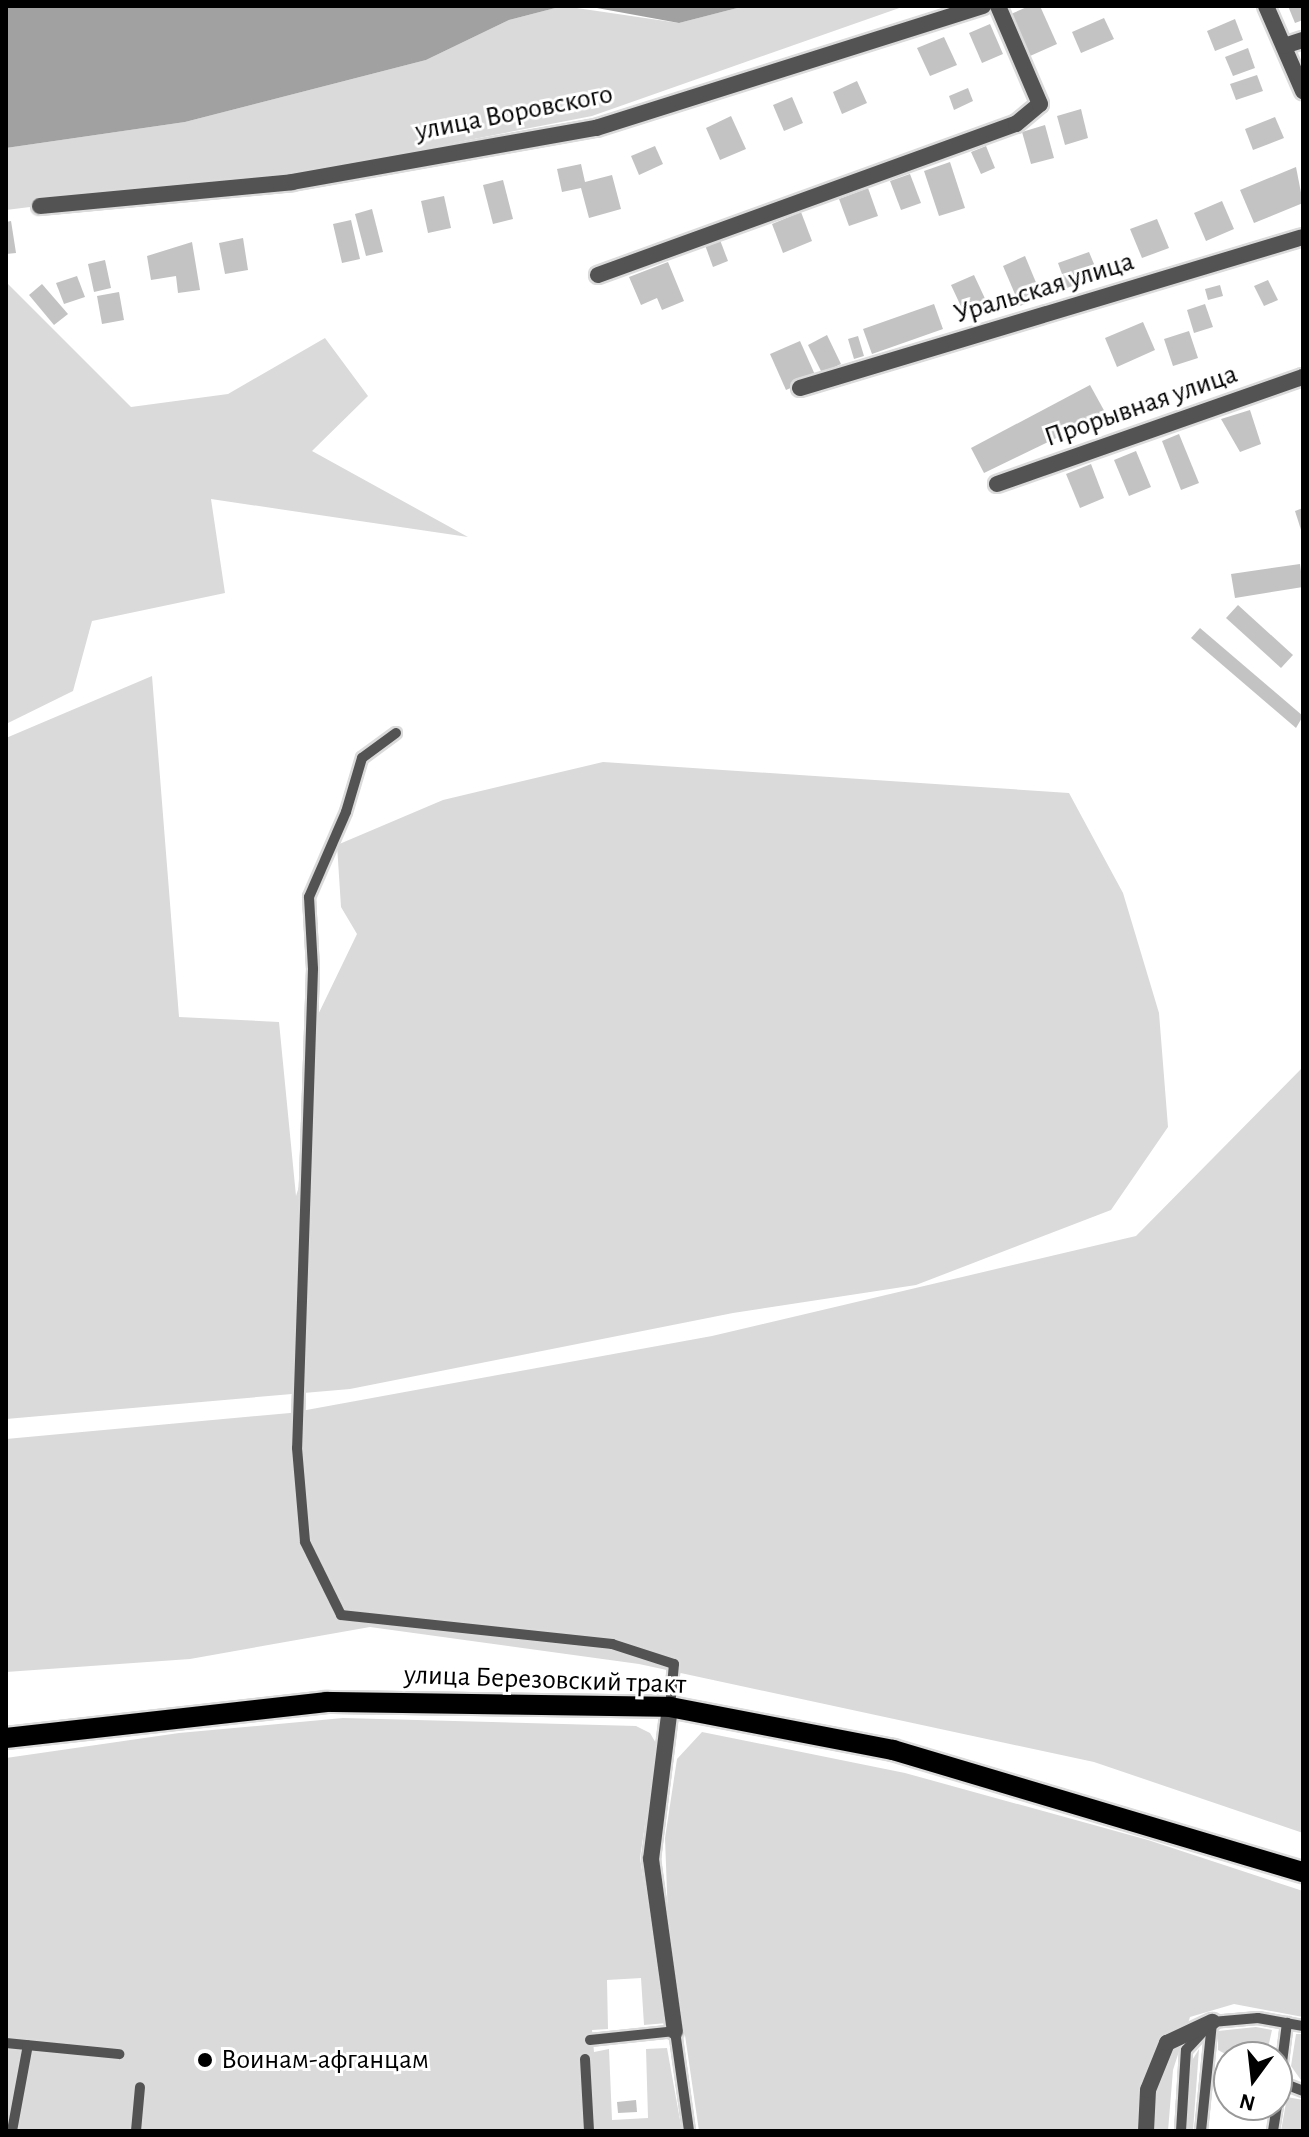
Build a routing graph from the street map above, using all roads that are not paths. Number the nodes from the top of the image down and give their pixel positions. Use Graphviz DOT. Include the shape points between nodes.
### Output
graph roads {
  1 [pos="983,6"];
  2 [pos="998,6"];
  3 [pos="1266,6"];
  4 [pos="1303,40"];
  5 [pos="1284,46"];
  6 [pos="1303,91"];
  7 [pos="40,206"];
  8 [pos="1303,237"];
  9 [pos="598,275"];
  10 [pos="1303,377"];
  11 [pos="800,388"];
  12 [pos="997,484"];
  13 [pos="396,733"];
  14 [pos="670,1707"];
  15 [pos="6,1738"];
  16 [pos="1303,1872"];
  17 [pos="1212,2022"];
  18 [pos="1287,2023"];
  19 [pos="1303,2026"];
  20 [pos="675,2031"];
  21 [pos="590,2040"];
  22 [pos="1285,2041"];
  23 [pos="6,2043"];
  24 [pos="28,2045"];
  25 [pos="119,2054"];
  26 [pos="585,2059"];
  27 [pos="140,2087"];
  28 [pos="12,2131"];
  29 [pos="136,2131"];
  30 [pos="589,2131"];
  31 [pos="689,2131"];
  32 [pos="1146,2131"];
  33 [pos="1181,2131"];
  34 [pos="1201,2131"];
  1 -- 7 [label="street, улица Воровского" via="596,128 292,182"];
  2 -- 9 [label="street" via="1040,104 1016,124"];
  3 -- 5 [label="street"];
  4 -- 5 [label="street"];
  5 -- 6 [label="street"];
  8 -- 11 [label="street, Уральская улица"];
  10 -- 12 [label="street, Прорывная улица"];
  13 -- 14 [label="lane" via="362,758 346,812 309,897 313,969 297,1448 305,1542 341,1615 612,1644 674,1664"];
  14 -- 15 [label="main road, улица Березовский тракт" via="326,1702"];
  14 -- 16 [label="main road, улица Березовский тракт" via="893,1750"];
  14 -- 20 [label="street" via="651,1859"];
  17 -- 18 [label="lane" via="1258,2018"];
  17 -- 32 [label="street" via="1167,2043 1148,2090"];
  17 -- 33 [label="lane" via="1186,2050"];
  17 -- 34 [label="lane"];
  18 -- 19 [label="lane"];
  18 -- 22 [label="lane"];
  20 -- 21 [label="lane"];
  20 -- 31 [label="lane"];
  23 -- 24 [label="lane"];
  24 -- 25 [label="lane"];
  24 -- 28 [label="lane"];
  26 -- 30 [label="lane"];
  27 -- 29 [label="lane"];
}
